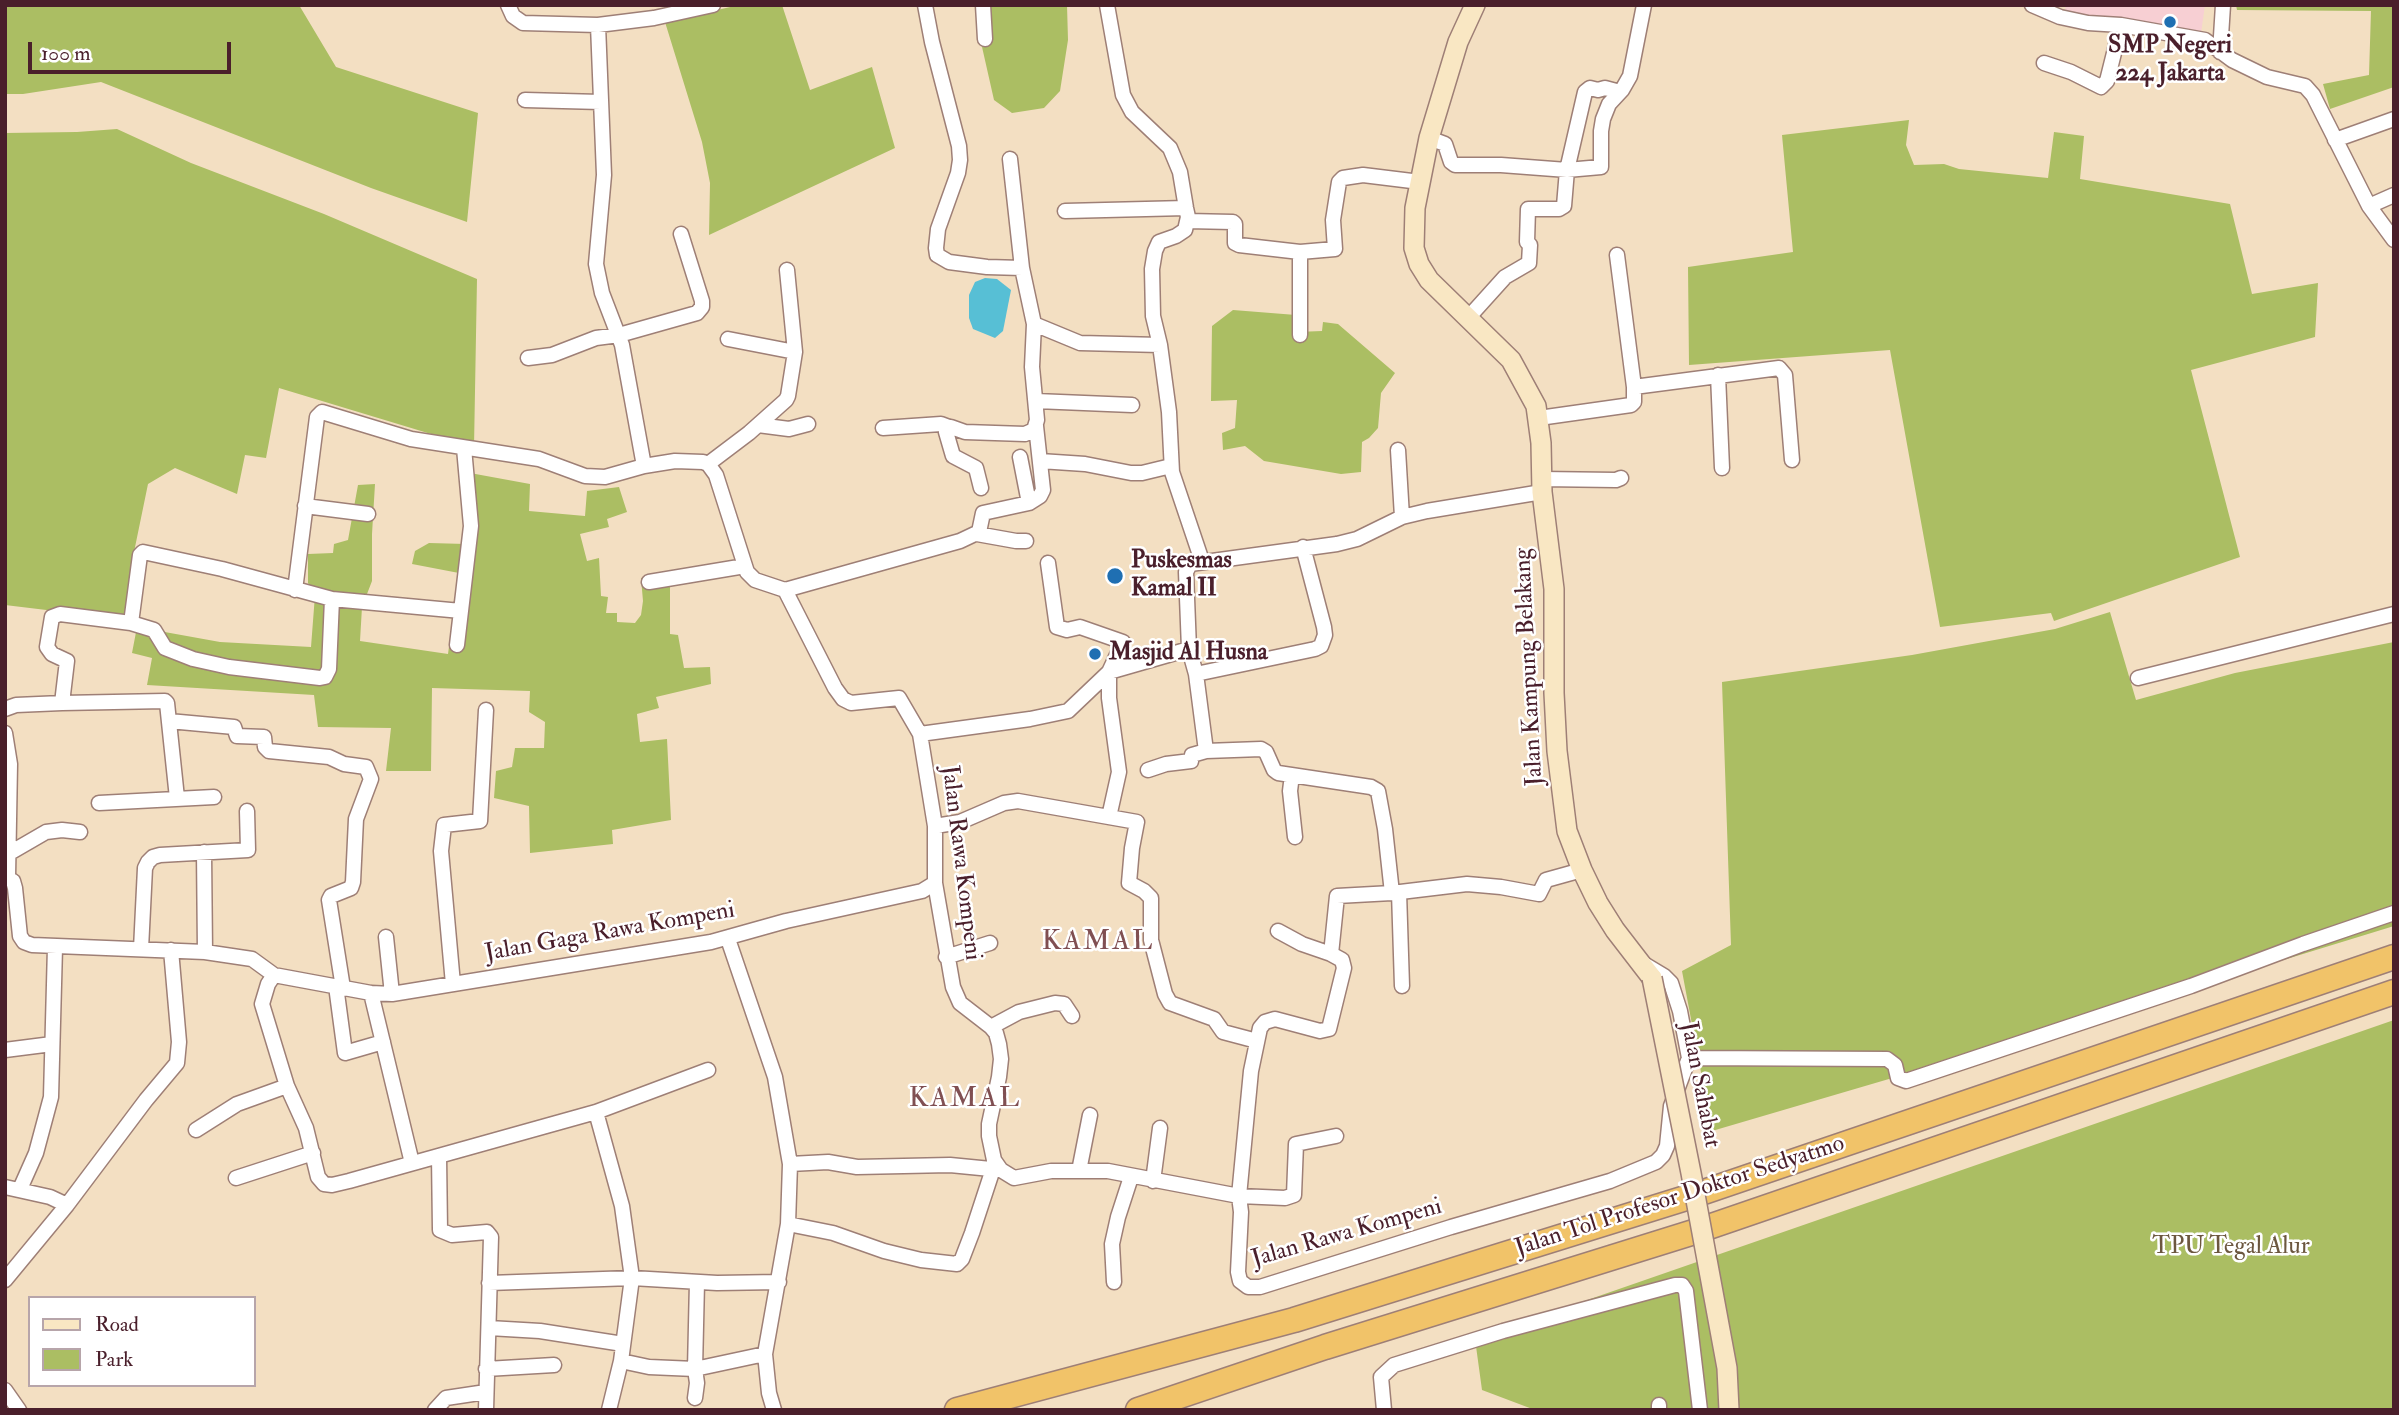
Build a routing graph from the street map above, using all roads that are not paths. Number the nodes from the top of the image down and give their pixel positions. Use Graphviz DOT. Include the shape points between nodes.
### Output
graph roads {
  1 [pos="508,5"];
  2 [pos="713,5"];
  3 [pos="925,5"];
  4 [pos="983,5"];
  5 [pos="1107,5"];
  6 [pos="1475,5"];
  7 [pos="1644,5"];
  8 [pos="2032,5"];
  9 [pos="2223,5"];
  10 [pos="598,25"];
  11 [pos="2121,25"];
  12 [pos="985,39"];
  13 [pos="2220,52"];
  14 [pos="2044,63"];
  15 [pos="1620,92"];
  16 [pos="525,100"];
  17 [pos="601,102"];
  18 [pos="2394,119"];
  19 [pos="1429,138"];
  20 [pos="2335,140"];
  21 [pos="1010,159"];
  22 [pos="1567,170"];
  23 [pos="1420,182"];
  24 [pos="2394,195"];
  25 [pos="2369,206"];
  26 [pos="1065,211"];
  27 [pos="1187,215"];
  28 [pos="681,234"];
  29 [pos="2394,240"];
  30 [pos="1300,252"];
  31 [pos="1617,256"];
  32 [pos="1022,268"];
  33 [pos="787,270"];
  34 [pos="1468,318"];
  35 [pos="1034,324"];
  36 [pos="619,335"];
  37 [pos="1300,335"];
  38 [pos="728,339"];
  39 [pos="1160,345"];
  40 [pos="795,352"];
  41 [pos="528,358"];
  42 [pos="1718,375"];
  43 [pos="1634,387"];
  44 [pos="1036,401"];
  45 [pos="1132,405"];
  46 [pos="1539,418"];
  47 [pos="808,424"];
  48 [pos="758,425"];
  49 [pos="1036,426"];
  50 [pos="948,427"];
  51 [pos="883,428"];
  52 [pos="469,448"];
  53 [pos="1398,450"];
  54 [pos="1020,457"];
  55 [pos="1792,460"];
  56 [pos="1040,461"];
  57 [pos="708,464"];
  58 [pos="644,466"];
  59 [pos="1171,466"];
  60 [pos="1722,468"];
  61 [pos="1621,478"];
  62 [pos="1541,485"];
  63 [pos="981,488"];
  64 [pos="1029,503"];
  65 [pos="305,506"];
  66 [pos="368,514"];
  67 [pos="1402,517"];
  68 [pos="977,534"];
  69 [pos="1026,541"];
  70 [pos="1303,547"];
  71 [pos="1202,561"];
  72 [pos="1048,564"];
  73 [pos="745,566"];
  74 [pos="649,582"];
  75 [pos="295,590"];
  76 [pos="785,590"];
  77 [pos="332,599"];
  78 [pos="460,611"];
  79 [pos="2394,614"];
  80 [pos="131,623"];
  81 [pos="457,645"];
  82 [pos="1189,649"];
  83 [pos="1109,672"];
  84 [pos="1196,674"];
  85 [pos="2138,678"];
  86 [pos="62,703"];
  87 [pos="5,709"];
  88 [pos="486,710"];
  89 [pos="169,721"];
  90 [pos="5,733"];
  91 [pos="920,734"];
  92 [pos="1206,751"];
  93 [pos="1148,770"];
  94 [pos="1292,775"];
  95 [pos="214,797"];
  96 [pos="177,798"];
  97 [pos="99,803"];
  98 [pos="247,811"];
  99 [pos="1110,817"];
  100 [pos="935,825"];
  101 [pos="79,832"];
  102 [pos="1295,837"];
  103 [pos="204,852"];
  104 [pos="8,854"];
  105 [pos="1582,870"];
  106 [pos="7,877"];
  107 [pos="935,883"];
  108 [pos="1395,893"];
  109 [pos="2394,914"];
  110 [pos="1278,931"];
  111 [pos="386,937"];
  112 [pos="728,939"];
  113 [pos="989,943"];
  114 [pos="55,947"];
  115 [pos="141,949"];
  116 [pos="171,950"];
  117 [pos="205,952"];
  118 [pos="1331,954"];
  119 [pos="946,957"];
  120 [pos="2394,957"];
  121 [pos="1646,970"];
  122 [pos="274,975"];
  123 [pos="453,984"];
  124 [pos="1402,986"];
  125 [pos="340,987"];
  126 [pos="2394,992"];
  127 [pos="371,993"];
  128 [pos="392,993"];
  129 [pos="1072,1016"];
  130 [pos="991,1027"];
  131 [pos="1257,1041"];
  132 [pos="383,1042"];
  133 [pos="52,1044"];
  134 [pos="5,1050"];
  135 [pos="1689,1058"];
  136 [pos="708,1070"];
  137 [pos="287,1086"];
  138 [pos="596,1112"];
  139 [pos="1090,1115"];
  140 [pos="1160,1128"];
  141 [pos="196,1130"];
  142 [pos="1336,1136"];
  143 [pos="313,1153"];
  144 [pos="439,1156"];
  145 [pos="412,1163"];
  146 [pos="790,1164"];
  147 [pos="997,1169"];
  148 [pos="1079,1171"];
  149 [pos="1131,1177"];
  150 [pos="236,1178"];
  151 [pos="1153,1181"];
  152 [pos="12,1188"];
  153 [pos="1239,1196"];
  154 [pos="67,1205"];
  155 [pos="788,1224"];
  156 [pos="632,1278"];
  157 [pos="5,1280"];
  158 [pos="697,1282"];
  159 [pos="779,1282"];
  160 [pos="1114,1282"];
  161 [pos="489,1283"];
  162 [pos="489,1328"];
  163 [pos="623,1344"];
  164 [pos="765,1354"];
  165 [pos="621,1360"];
  166 [pos="554,1365"];
  167 [pos="486,1369"];
  168 [pos="695,1369"];
  169 [pos="5,1390"];
  170 [pos="486,1392"];
  171 [pos="695,1398"];
  172 [pos="19,1410"];
  173 [pos="435,1410"];
  174 [pos="486,1410"];
  175 [pos="610,1410"];
  176 [pos="774,1410"];
  177 [pos="957,1410"];
  178 [pos="1138,1410"];
  179 [pos="1384,1410"];
  180 [pos="1700,1410"];
  181 [pos="1729,1410"];
  1 -- 10 [label="street" via="523,23"];
  2 -- 10 [label="street"];
  3 -- 32 [label="street" via="960,160 938,229 937,255 949,262"];
  4 -- 12 [label="street"];
  5 -- 27 [label="street" via="1123,95 1132,112 1170,148 1180,172"];
  6 -- 19 [label="street, Jalan Kampung Belakang" via="1458,42"];
  7 -- 15 [label="street" via="1630,76"];
  8 -- 11 [label="street" via="2060,17"];
  9 -- 13 [label="street"];
  10 -- 17 [label="street"];
  11 -- 13 [label="street" via="2205,40"];
  11 -- 14 [label="street" via="2107,81 2101,87"];
  13 -- 20 [label="street" via="2267,77 2305,86"];
  15 -- 22 [label="street" via="1604,119 1601,167"];
  15 -- 22 [label="street" via="1590,88 1585,92"];
  16 -- 17 [label="street"];
  17 -- 36 [label="street" via="604,175 596,264 601,293"];
  18 -- 20 [label="street"];
  19 -- 22 [label="street" via="1445,144 1455,164"];
  19 -- 23 [label="street, Jalan Kampung Belakang"];
  20 -- 25 [label="street"];
  21 -- 32 [label="street"];
  22 -- 34 [label="street" via="1562,208 1528,210 1529,263 1506,277"];
  23 -- 30 [label="street" via="1363,175 1343,178 1333,220 1336,247"];
  23 -- 34 [label="street, Jalan Kampung Belakang" via="1414,222 1419,264 1429,281"];
  24 -- 25 [label="street"];
  25 -- 29 [label="street"];
  26 -- 27 [label="street"];
  27 -- 30 [label="street" via="1233,222 1237,244"];
  27 -- 39 [label="street" via="1182,233 1159,242 1155,251 1153,316"];
  28 -- 36 [label="street" via="702,307 696,313"];
  30 -- 37 [label="street"];
  31 -- 43 [label="street"];
  32 -- 35 [label="street"];
  33 -- 40 [label="street"];
  34 -- 46 [label="street, Jalan Kampung Belakang" via="1511,360"];
  35 -- 39 [label="street" via="1080,343"];
  35 -- 44 [label="street"];
  36 -- 41 [label="street"];
  36 -- 58 [label="street"];
  38 -- 40 [label="street"];
  39 -- 59 [label="street"];
  40 -- 48 [label="street" via="786,400"];
  42 -- 43 [label="street"];
  42 -- 55 [label="street" via="1776,367 1783,370"];
  42 -- 60 [label="street"];
  43 -- 46 [label="street" via="1631,405"];
  44 -- 45 [label="street"];
  44 -- 49 [label="street"];
  46 -- 62 [label="street, Jalan Kampung Belakang"];
  47 -- 48 [label="street" via="789,429"];
  48 -- 57 [label="street"];
  49 -- 50 [label="street" via="1025,434"];
  49 -- 56 [label="street"];
  50 -- 51 [label="street"];
  50 -- 63 [label="street" via="953,456 976,468"];
  52 -- 58 [label="street" via="539,459 585,476 606,477"];
  52 -- 65 [label="street" via="411,439 322,412 317,417"];
  52 -- 78 [label="street" via="471,526"];
  53 -- 67 [label="street"];
  54 -- 64 [label="street"];
  56 -- 59 [label="street" via="1131,473"];
  56 -- 64 [label="street" via="1043,492"];
  57 -- 58 [label="street" via="675,461"];
  57 -- 73 [label="street" via="716,475"];
  59 -- 71 [label="street"];
  61 -- 62 [label="street"];
  62 -- 67 [label="street"];
  62 -- 105 [label="street, Jalan Kampung Belakang" via="1554,589 1560,774 1567,831"];
  64 -- 68 [label="street" via="983,513"];
  65 -- 66 [label="street"];
  65 -- 75 [label="street"];
  67 -- 70 [label="street" via="1357,538"];
  68 -- 69 [label="street"];
  68 -- 76 [label="street"];
  70 -- 71 [label="street"];
  70 -- 84 [label="street" via="1325,635 1321,646"];
  71 -- 82 [label="street" via="1190,564 1186,572"];
  72 -- 83 [label="street" via="1057,627 1080,627 1123,642"];
  73 -- 74 [label="street"];
  73 -- 76 [label="street" via="755,580"];
  75 -- 77 [label="street"];
  75 -- 80 [label="street" via="143,552"];
  76 -- 91 [label="street" via="843,699 851,703 899,698"];
  77 -- 78 [label="street"];
  77 -- 80 [label="street" via="329,669 320,678 192,659 162,645 154,630"];
  78 -- 81 [label="street"];
  79 -- 85 [label="street"];
  80 -- 86 [label="street" via="60,614 52,617 47,647 67,661"];
  82 -- 83 [label="street, Jalan Rawa Kompeni"];
  82 -- 84 [label="street"];
  83 -- 91 [label="street, Jalan Rawa Kompeni" via="1068,711"];
  83 -- 99 [label="street" via="1119,772"];
  84 -- 92 [label="street"];
  86 -- 87 [label="street"];
  86 -- 89 [label="street" via="165,701"];
  88 -- 123 [label="street, Jalan Gaga Rawa Kompeni" via="480,821 444,825 441,851"];
  89 -- 96 [label="street"];
  89 -- 125 [label="street" via="234,727 237,736 264,737 269,751 329,757 366,767 371,779 356,819 354,882 330,900"];
  90 -- 104 [label="street, Jalan Gaga Rawa Kompeni" via="10,764"];
  91 -- 100 [label="street, Jalan Rawa Kompeni"];
  92 -- 93 [label="street" via="1192,755 1191,761"];
  92 -- 94 [label="street" via="1261,749 1276,772"];
  94 -- 102 [label="street"];
  94 -- 108 [label="street" via="1378,791"];
  95 -- 96 [label="street"];
  96 -- 97 [label="street"];
  98 -- 103 [label="street" via="248,850"];
  99 -- 100 [label="street" via="1018,801 960,822"];
  99 -- 131 [label="street" via="1137,822 1129,883 1151,898 1151,940 1170,1003 1209,1016 1223,1032"];
  100 -- 107 [label="street, Jalan Rawa Kompeni"];
  101 -- 104 [label="street" via="46,832"];
  103 -- 115 [label="street" via="160,855 148,862"];
  103 -- 117 [label="street"];
  104 -- 106 [label="street, Jalan Gaga Rawa Kompeni"];
  105 -- 108 [label="street" via="1546,880 1539,894 1467,884"];
  105 -- 121 [label="street, Jalan Kampung Belakang" via="1603,912"];
  106 -- 114 [label="street, Jalan Gaga Rawa Kompeni" via="15,888 24,942"];
  107 -- 112 [label="street, Jalan Gaga Rawa Kompeni" via="922,891 786,921"];
  107 -- 119 [label="street, Jalan Rawa Kompeni"];
  108 -- 118 [label="street" via="1337,895"];
  108 -- 124 [label="street"];
  109 -- 135 [label="street" via="1906,1081 1898,1078 1895,1065 1887,1059"];
  110 -- 118 [label="street"];
  111 -- 128 [label="street"];
  112 -- 123 [label="street, Jalan Gaga Rawa Kompeni"];
  112 -- 146 [label="street" via="775,1077"];
  113 -- 119 [label="street"];
  114 -- 115 [label="street, Jalan Gaga Rawa Kompeni"];
  114 -- 133 [label="street"];
  115 -- 116 [label="street, Jalan Gaga Rawa Kompeni"];
  116 -- 117 [label="street, Jalan Gaga Rawa Kompeni"];
  116 -- 154 [label="street" via="177,1063"];
  117 -- 122 [label="street, Jalan Gaga Rawa Kompeni" via="252,959"];
  118 -- 131 [label="street" via="1344,968 1329,1029 1270,1019 1260,1028"];
  119 -- 130 [label="street, Jalan Rawa Kompeni" via="960,1003"];
  120 -- 177 [label="highway, Jalan Tol Profesor Doktor Sedyatmo" via="1689,1197 1294,1320"];
  121 -- 135 [label="street" via="1671,983"];
  121 -- 181 [label="street, Jalan Sahabat, bridge" via="1692,1173 1725,1355"];
  122 -- 125 [label="street, Jalan Gaga Rawa Kompeni"];
  122 -- 137 [label="street" via="262,1004"];
  123 -- 128 [label="street, Jalan Gaga Rawa Kompeni"];
  125 -- 127 [label="street, Jalan Gaga Rawa Kompeni"];
  125 -- 132 [label="street" via="345,1053"];
  126 -- 178 [label="highway, Jalan Tol Profesor Doktor Sedyatmo" via="1694,1232"];
  127 -- 128 [label="street, Jalan Gaga Rawa Kompeni"];
  127 -- 132 [label="street"];
  129 -- 130 [label="street" via="1064,1004 1055,1003 1019,1012"];
  130 -- 147 [label="street" via="1001,1059 989,1136"];
  131 -- 153 [label="street"];
  132 -- 145 [label="street"];
  133 -- 134 [label="street"];
  133 -- 152 [label="street" via="47,1116 36,1153"];
  135 -- 153 [label="street, Jalan Rawa Kompeni" via="1671,1106 1663,1155 1610,1181 1260,1287 1240,1281"];
  136 -- 138 [label="street"];
  137 -- 141 [label="street" via="237,1104"];
  137 -- 143 [label="street"];
  138 -- 144 [label="street"];
  138 -- 156 [label="street" via="622,1206"];
  139 -- 148 [label="street"];
  140 -- 151 [label="street"];
  142 -- 153 [label="street" via="1296,1144 1294,1195"];
  143 -- 145 [label="street" via="320,1181 332,1185"];
  143 -- 150 [label="street"];
  144 -- 145 [label="street"];
  144 -- 161 [label="street" via="440,1230 452,1235 487,1232 491,1237"];
  146 -- 147 [label="street"];
  146 -- 155 [label="street"];
  147 -- 148 [label="street" via="1020,1178"];
  147 -- 155 [label="street" via="957,1264 921,1260"];
  148 -- 149 [label="street"];
  149 -- 151 [label="street"];
  149 -- 160 [label="street" via="1112,1244"];
  151 -- 153 [label="street"];
  152 -- 154 [label="street"];
  154 -- 157 [label="street"];
  155 -- 159 [label="street"];
  156 -- 158 [label="street"];
  156 -- 161 [label="street"];
  156 -- 163 [label="street"];
  158 -- 159 [label="street"];
  158 -- 168 [label="street"];
  159 -- 164 [label="street"];
  161 -- 162 [label="street"];
  162 -- 163 [label="street"];
  162 -- 167 [label="street"];
  163 -- 165 [label="street"];
  164 -- 168 [label="street"];
  164 -- 176 [label="street"];
  165 -- 168 [label="street" via="649,1367"];
  165 -- 175 [label="street"];
  166 -- 167 [label="street"];
  167 -- 170 [label="street"];
  168 -- 171 [label="street"];
  169 -- 172 [label="street"];
  170 -- 173 [label="street" via="446,1398"];
  170 -- 174 [label="street"];
  179 -- 180 [label="street" via="1381,1377 1394,1365 1675,1285 1686,1291"];
}
